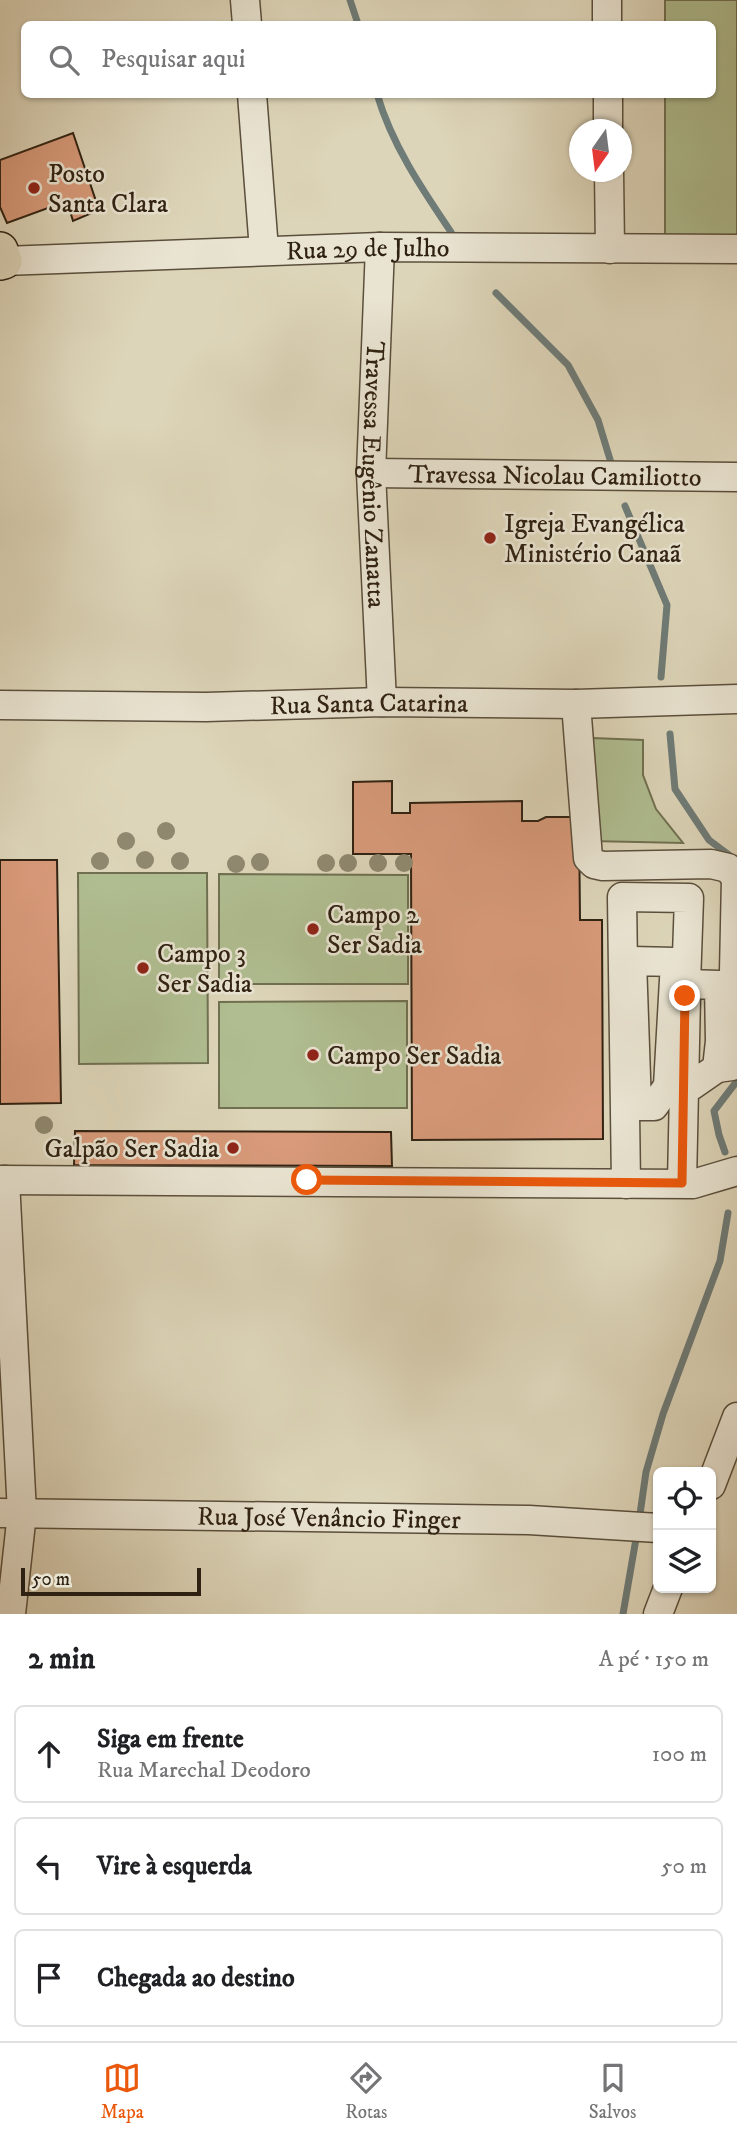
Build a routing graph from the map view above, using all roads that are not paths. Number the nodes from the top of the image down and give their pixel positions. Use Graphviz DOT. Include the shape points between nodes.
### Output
graph roads {
  1 [pos="245,0"];
  2 [pos="607,0"];
  3 [pos="247,21"];
  4 [pos="607,21"];
  5 [pos="252,98"];
  6 [pos="608,98"];
  7 [pos="608,119"];
  8 [pos="609,182"];
  9 [pos="380,247"];
  10 [pos="610,249"];
  11 [pos="737,249"];
  12 [pos="264,250"];
  13 [pos="1,258"];
  14 [pos="372,473"];
  15 [pos="737,477"];
  16 [pos="737,699"];
  17 [pos="382,702"];
  18 [pos="576,704"];
  19 [pos="0,705"];
  20 [pos="687,984"];
  21 [pos="717,1068"];
  22 [pos="677,1085"];
  23 [pos="737,1171"];
  24 [pos="2,1180"];
  25 [pos="682,1183"];
  26 [pos="626,1184"];
  27 [pos="734,1432"];
  28 [pos="716,1474"];
  29 [pos="11,1513"];
  30 [pos="653,1528"];
  31 [pos="666,1593"];
  32 [pos="11,1614"];
  33 [pos="657,1614"];
  1 -- 3 [label="street"];
  2 -- 4 [label="street"];
  5 -- 12 [label="street"];
  6 -- 7 [label="street"];
  8 -- 10 [label="street"];
  9 -- 10 [label="street, Rua 29 de Julho"];
  9 -- 12 [label="street, Rua 29 de Julho"];
  9 -- 14 [label="street, Travessa Eugênio Zanatta"];
  10 -- 11 [label="street, Rua 29 de Julho"];
  12 -- 13 [label="street, Rua 29 de Julho"];
  14 -- 15 [label="street, Travessa Nicolau Camiliotto"];
  14 -- 17 [label="street, Travessa Eugênio Zanatta"];
  16 -- 18 [label="street, Rua Santa Catarina"];
  17 -- 18 [label="street, Rua Santa Catarina"];
  17 -- 19 [label="street, Rua Santa Catarina" via="206,707"];
  18 -- 21 [label="street" via="588,858 603,866 711,864 728,868 736,878 732,1066"];
  20 -- 21 [label="street" via="719,985"];
  20 -- 22 [label="street"];
  20 -- 26 [label="street" via="689,898 622,897"];
  21 -- 22 [label="street" via="691,1086"];
  22 -- 22 [label="street" via="675,962 632,961 637,1106 654,1107"];
  22 -- 25 [label="street"];
  23 -- 25 [label="street"];
  24 -- 26 [label="street"];
  24 -- 29 [label="street"];
  25 -- 26 [label="street"];
  27 -- 28 [label="street"];
  29 -- 30 [label="street, Rua José Venâncio Finger" via="529,1520"];
  29 -- 32 [label="street"];
  31 -- 33 [label="street"];
}
